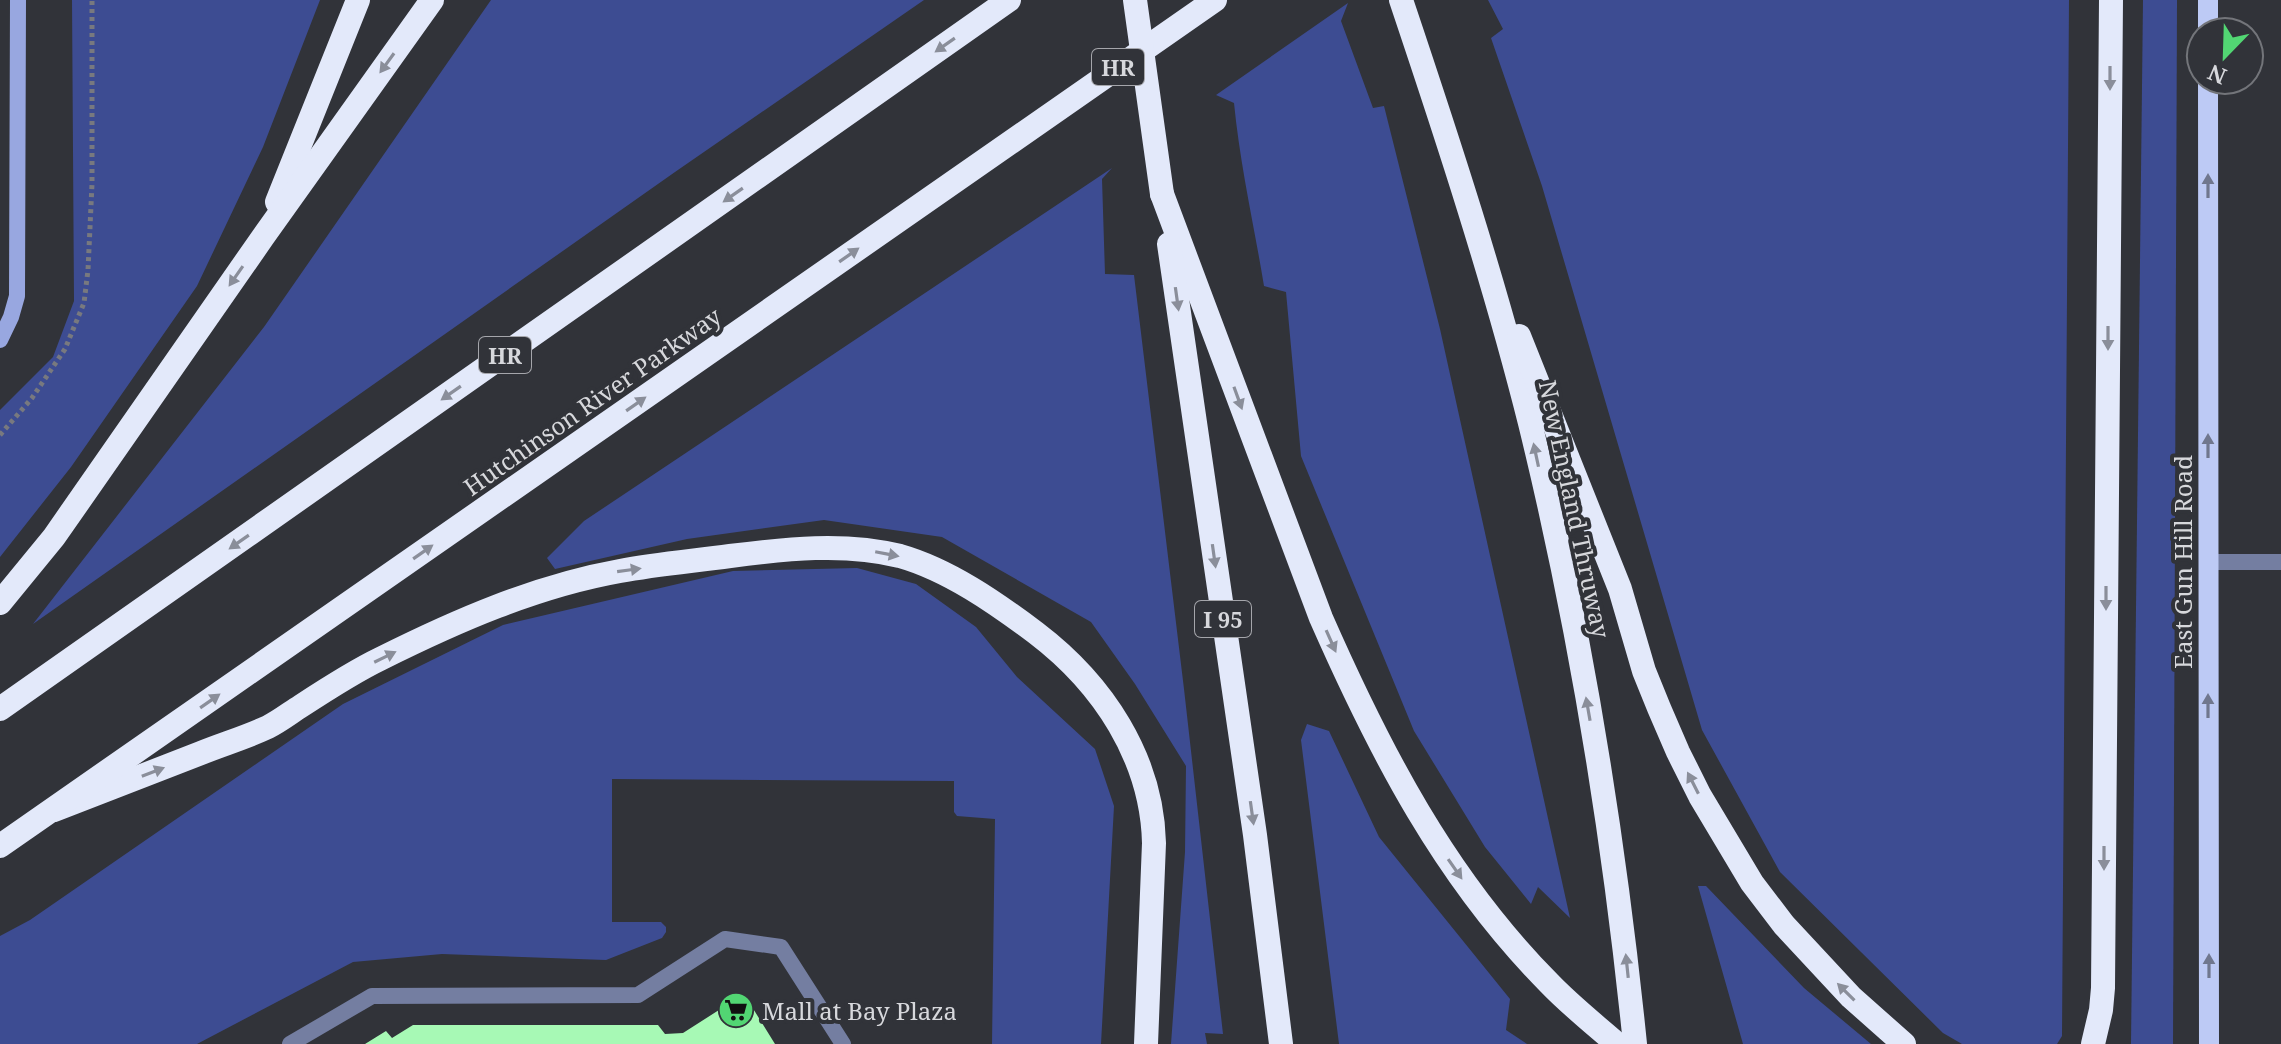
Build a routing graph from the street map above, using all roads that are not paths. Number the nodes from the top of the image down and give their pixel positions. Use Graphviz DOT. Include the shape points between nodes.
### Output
graph roads {
  1 [pos="18,0"];
  2 [pos="358,0"];
  3 [pos="432,0"];
  4 [pos="1009,0"];
  5 [pos="1135,0"];
  6 [pos="1215,0"];
  7 [pos="2111,0"];
  8 [pos="1404,7"];
  9 [pos="2208,96"];
  10 [pos="1162,194"];
  11 [pos="1476,228"];
  12 [pos="263,237"];
  13 [pos="0,340"];
  14 [pos="2208,562"];
  15 [pos="2281,562"];
  16 [pos="0,603"];
  17 [pos="0,709"];
  18 [pos="54,810"];
  19 [pos="0,846"];
  20 [pos="290,1044"];
  21 [pos="843,1044"];
  22 [pos="1146,1044"];
  23 [pos="1281,1044"];
  24 [pos="1617,1044"];
  25 [pos="1635,1044"];
  26 [pos="1904,1044"];
  27 [pos="2093,1044"];
  28 [pos="2209,1044"];
  1 -- 13 [label="street" via="17,296"];
  2 -- 12 [label="highway"];
  3 -- 12 [label="highway, one-way"];
  4 -- 17 [label="highway, HR, one-way"];
  5 -- 10 [label="highway, I 95, bridge"];
  18 -- 6 [label="highway, Hutchinson River Parkway / HR, one-way"];
  7 -- 27 [label="highway, one-way" via="2103,988"];
  8 -- 11 [label="highway, New England Thruway"];
  14 -- 9 [label="main road, East Gun Hill Road, one-way"];
  10 -- 23 [label="highway, I 95, one-way"];
  10 -- 24 [label="highway, one-way" via="1291,541 1384,753 1483,908 1549,984"];
  25 -- 11 [label="highway, New England Thruway, one-way" via="1603,786 1567,596 1530,424"];
  26 -- 11 [label="highway, one-way" via="1784,925 1700,796 1644,671 1620,589"];
  12 -- 16 [label="highway, one-way" via="62,525"];
  14 -- 15 [label="street"];
  28 -- 14 [label="main road, East Gun Hill Road, one-way"];
  18 -- 19 [label="highway, Hutchinson River Parkway / HR"];
  18 -- 22 [label="highway, one-way" via="269,727 376,660 503,604 560,586 618,571 790,549 829,547 902,557 996,603 1052,646 1095,689 1140,763 1154,817"];
  20 -- 21 [label="street" via="372,996 638,995 725,939 781,947"];
}
